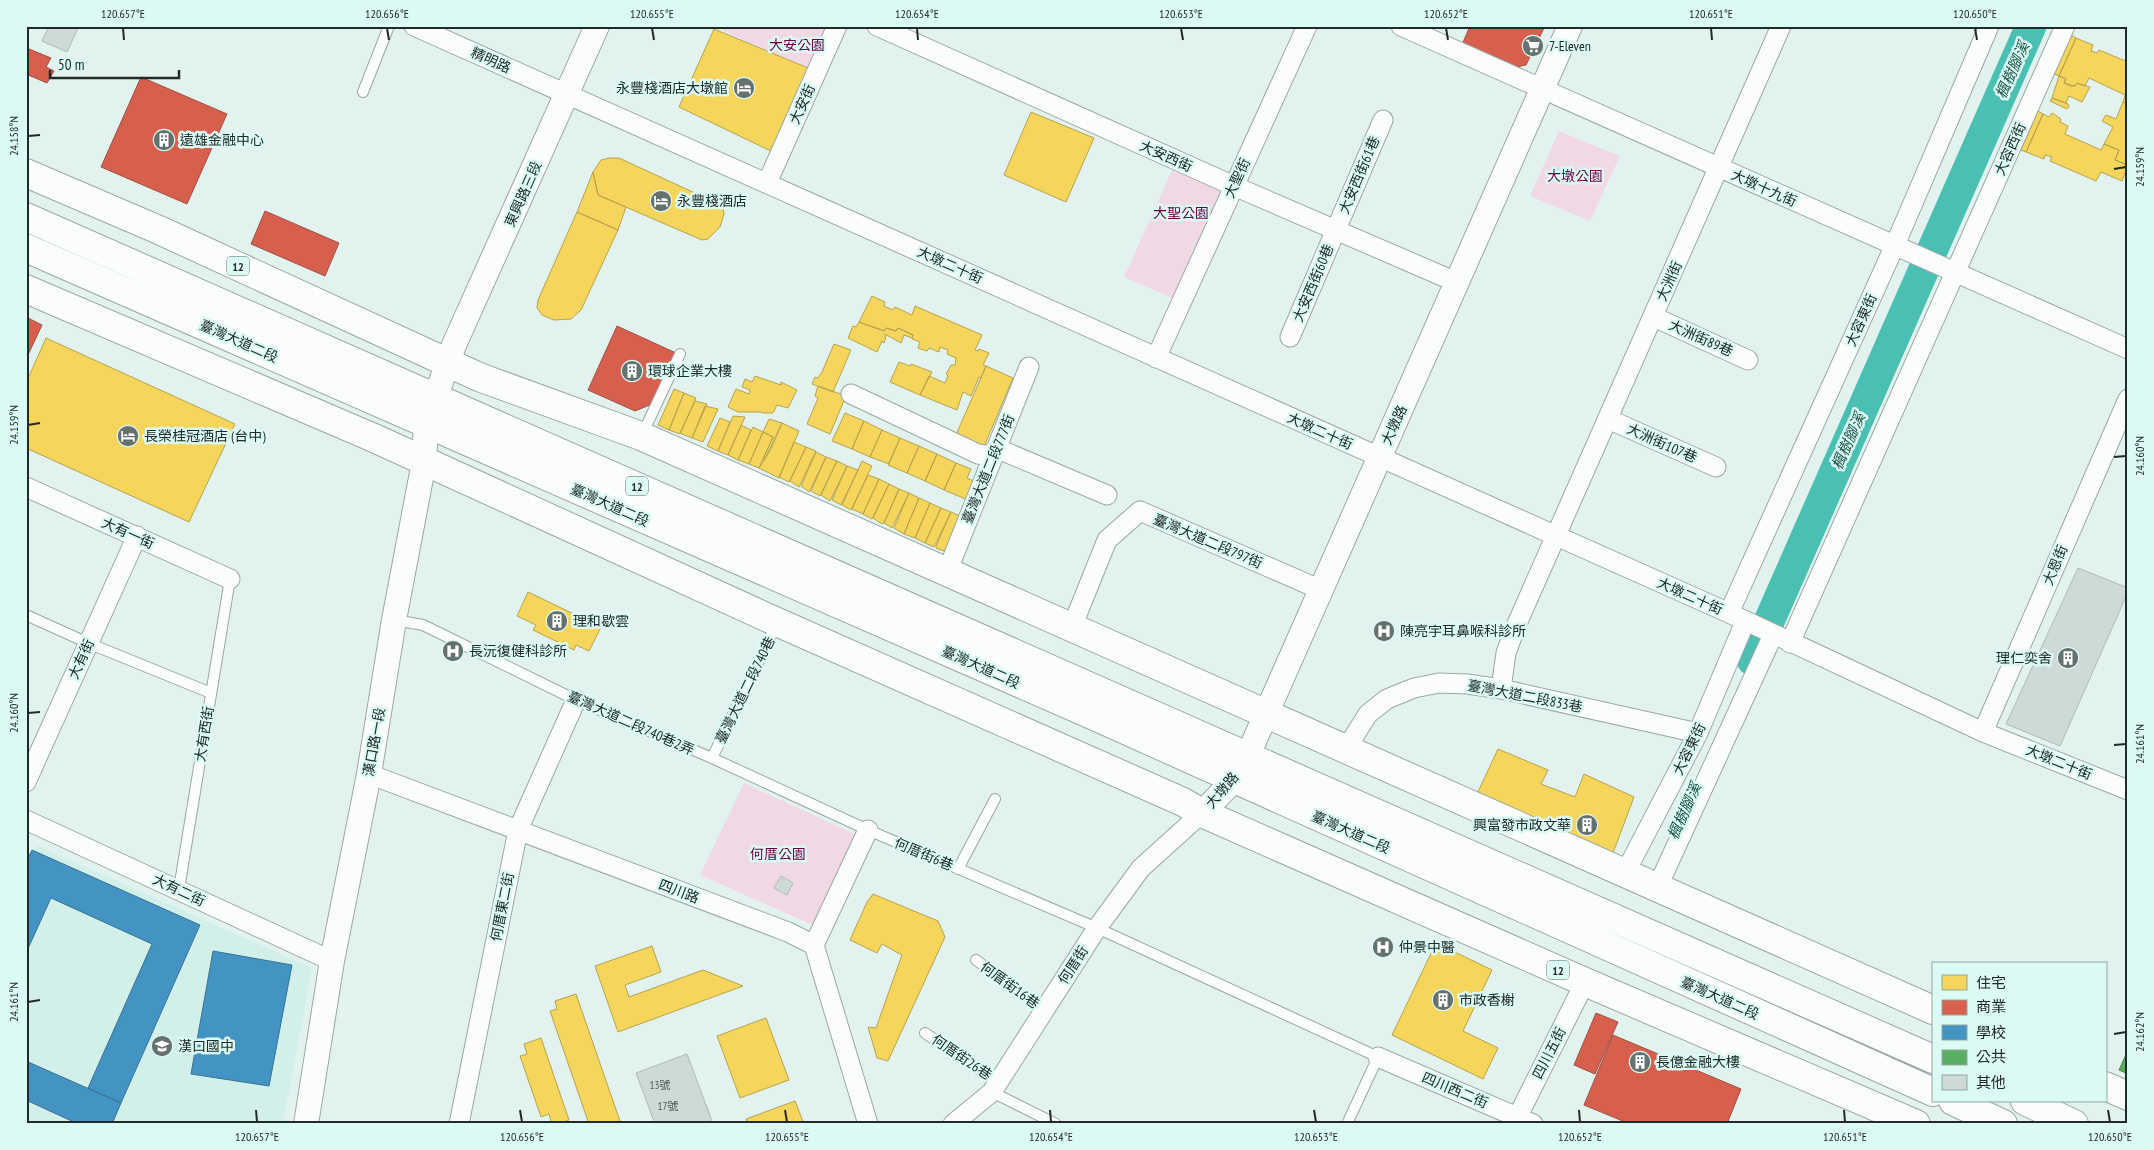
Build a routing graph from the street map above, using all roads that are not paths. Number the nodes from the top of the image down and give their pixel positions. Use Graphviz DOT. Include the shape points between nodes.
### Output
graph roads {
  1 [pos="389,26"];
  2 [pos="414,26"];
  3 [pos="597,26"];
  4 [pos="836,26"];
  5 [pos="877,26"];
  6 [pos="1307,26"];
  7 [pos="1401,26"];
  8 [pos="1570,26"];
  9 [pos="1782,26"];
  10 [pos="1989,26"];
  11 [pos="2065,26"];
  12 [pos="1542,89"];
  13 [pos="363,92"];
  14 [pos="568,94"];
  15 [pos="1383,120"];
  16 [pos="1719,168"];
  17 [pos="26,173"];
  18 [pos="767,183"];
  19 [pos="1234,186"];
  20 [pos="26,217"];
  21 [pos="1335,230"];
  22 [pos="1895,246"];
  23 [pos="26,248"];
  24 [pos="1955,271"];
  25 [pos="1456,282"];
  26 [pos="26,289"];
  27 [pos="1654,317"];
  28 [pos="1290,337"];
  29 [pos="2128,349"];
  30 [pos="680,354"];
  31 [pos="1156,358"];
  32 [pos="1748,360"];
  33 [pos="448,362"];
  34 [pos="1029,367"];
  35 [pos="850,394"];
  36 [pos="434,397"];
  37 [pos="2128,399"];
  38 [pos="1608,419"];
  39 [pos="426,424"];
  40 [pos="641,436"];
  41 [pos="994,452"];
  42 [pos="1379,458"];
  43 [pos="424,462"];
  44 [pos="1716,467"];
  45 [pos="26,487"];
  46 [pos="1107,495"];
  47 [pos="136,536"];
  48 [pos="1556,536"];
  49 [pos="946,572"];
  50 [pos="230,579"];
  51 [pos="1321,590"];
  52 [pos="26,615"];
  53 [pos="1737,617"];
  54 [pos="394,620"];
  55 [pos="777,622"];
  56 [pos="1072,628"];
  57 [pos="1782,639"];
  58 [pos="88,643"];
  59 [pos="1500,689"];
  60 [pos="211,693"];
  61 [pos="576,700"];
  62 [pos="1266,714"];
  63 [pos="1698,732"];
  64 [pos="1983,732"];
  65 [pos="1346,749"];
  66 [pos="1248,755"];
  67 [pos="712,758"];
  68 [pos="369,774"];
  69 [pos="1235,779"];
  70 [pos="26,782"];
  71 [pos="2128,790"];
  72 [pos="995,799"];
  73 [pos="1202,813"];
  74 [pos="26,820"];
  75 [pos="518,830"];
  76 [pos="868,830"];
  77 [pos="958,869"];
  78 [pos="1625,873"];
  79 [pos="1658,888"];
  80 [pos="179,889"];
  81 [pos="1097,928"];
  82 [pos="814,945"];
  83 [pos="976,960"];
  84 [pos="332,961"];
  85 [pos="1585,982"];
  86 [pos="1044,1010"];
  87 [pos="1932,1010"];
  88 [pos="925,1032"];
  89 [pos="1378,1056"];
  90 [pos="1932,1059"];
  91 [pos="2106,1086"];
  92 [pos="995,1087"];
  93 [pos="1932,1092"];
  94 [pos="2128,1096"];
  95 [pos="1954,1102"];
  96 [pos="2026,1102"];
  97 [pos="1521,1121"];
  98 [pos="308,1123"];
  99 [pos="459,1124"];
  100 [pos="868,1124"];
  101 [pos="953,1124"];
  102 [pos="1056,1124"];
  103 [pos="1347,1124"];
  104 [pos="1916,1124"];
  105 [pos="2003,1124"];
  106 [pos="2074,1124"];
  1 -- 13 [label="lane"];
  2 -- 14 [label="street, 精明路"];
  3 -- 14 [label="street, 東興路三段"];
  4 -- 18 [label="street, 大安街"];
  5 -- 19 [label="street, 大安西街"];
  6 -- 19 [label="street, 大聖街"];
  7 -- 12 [label="street, 大墩十九街"];
  8 -- 12 [label="street, 大墩路"];
  9 -- 16 [label="street, 大洲街"];
  10 -- 22 [label="street, 大容東街"];
  11 -- 24 [label="street, 大容西街"];
  12 -- 16 [label="street, 大墩十九街"];
  12 -- 25 [label="street, 大墩路"];
  14 -- 18 [label="street, 大墩二十街"];
  14 -- 33 [label="street, 東興路三段"];
  15 -- 21 [label="street, 大安西街61巷"];
  16 -- 22 [label="street, 大墩十九街"];
  16 -- 27 [label="street, 大洲街"];
  17 -- 33 [label="main road, 12"];
  18 -- 31 [label="street, 大墩二十街"];
  19 -- 21 [label="street, 大安西街"];
  19 -- 31 [label="street, 大聖街"];
  20 -- 36 [label="main road, 臺灣大道二段 / 12"];
  21 -- 25 [label="street, 大安西街"];
  21 -- 28 [label="street, 大安西街60巷"];
  22 -- 24 [label="street, 大墩十九街"];
  22 -- 53 [label="street, 大容東街"];
  23 -- 39 [label="main road, 臺灣大道二段 / 12"];
  24 -- 29 [label="street, 大墩十九街"];
  24 -- 57 [label="street, 大容東街"];
  25 -- 42 [label="street, 大墩路"];
  26 -- 43 [label="main road, 12"];
  27 -- 32 [label="street, 大洲街89巷"];
  27 -- 38 [label="street, 大洲街"];
  30 -- 40 [label="lane"];
  31 -- 42 [label="street, 大墩二十街"];
  33 -- 36 [label="street, 漢口路一段"];
  33 -- 40 [label="main road, 12" via="479,377"];
  34 -- 41 [label="street, 臺灣大道二段777街"];
  35 -- 41 [label="street" via="978,454"];
  36 -- 39 [label="street, 漢口路一段"];
  36 -- 66 [label="main road, 臺灣大道二段 / 12"];
  37 -- 64 [label="street, 大恩街"];
  38 -- 44 [label="street, 大洲街107巷"];
  38 -- 48 [label="street, 大洲街"];
  39 -- 43 [label="street, 漢口路一段"];
  39 -- 69 [label="main road, 臺灣大道二段 / 12"];
  40 -- 49 [label="main road, 12"];
  41 -- 46 [label="street"];
  41 -- 49 [label="street, 臺灣大道二段777街"];
  42 -- 48 [label="street, 大墩二十街"];
  42 -- 51 [label="street, 大墩路"];
  43 -- 54 [label="street, 漢口路一段"];
  43 -- 55 [label="main road, 12"];
  45 -- 47 [label="street, 大有一街"];
  47 -- 50 [label="street, 大有一街"];
  47 -- 58 [label="street, 大有街"];
  48 -- 53 [label="street, 大墩二十街"];
  48 -- 59 [label="street, 大洲街" via="1506,653"];
  49 -- 56 [label="main road, 12"];
  50 -- 60 [label="lane, 大有西街"];
  51 -- 56 [label="street, 臺灣大道二段797街" via="1140,512 1107,540"];
  51 -- 62 [label="street, 大墩路"];
  52 -- 58 [label="lane"];
  53 -- 57 [label="street, 大墩二十街"];
  53 -- 63 [label="street, 大容東街"];
  54 -- 61 [label="lane, 臺灣大道二段740巷2弄" via="423,625"];
  54 -- 68 [label="street, 漢口路一段"];
  55 -- 67 [label="lane, 臺灣大道二段740巷"];
  55 -- 73 [label="main road, 12"];
  56 -- 62 [label="main road, 12"];
  57 -- 64 [label="street, 大墩二十街"];
  57 -- 79 [label="street, 大容東街"];
  58 -- 60 [label="lane"];
  58 -- 70 [label="street, 大有街"];
  59 -- 63 [label="street, 臺灣大道二段833巷"];
  59 -- 65 [label="street, 臺灣大道二段833巷" via="1440,683 1414,688 1387,699 1368,714"];
  60 -- 80 [label="lane, 大有西街"];
  61 -- 67 [label="lane, 臺灣大道二段740巷2弄"];
  61 -- 75 [label="street, 何厝東二街"];
  62 -- 65 [label="main road, 12"];
  62 -- 66 [label="street, 大墩路"];
  63 -- 78 [label="street, 大容東街"];
  64 -- 71 [label="street, 大墩二十街"];
  65 -- 78 [label="main road, 12"];
  66 -- 69 [label="street, 大墩路"];
  66 -- 90 [label="main road, 臺灣大道二段 / 12"];
  67 -- 76 [label="lane, 臺灣大道二段740巷2弄"];
  68 -- 75 [label="street, 四川路"];
  68 -- 84 [label="street, 漢口路一段"];
  69 -- 73 [label="street, 大墩路"];
  69 -- 93 [label="main road, 臺灣大道二段 / 12"];
  72 -- 77 [label="lane"];
  73 -- 81 [label="street, 何厝街" via="1141,868"];
  73 -- 85 [label="main road, 12"];
  74 -- 80 [label="street, 大有二街"];
  75 -- 82 [label="street, 四川路" via="788,932"];
  75 -- 99 [label="street, 何厝東二街"];
  76 -- 77 [label="lane, 何厝街6巷"];
  76 -- 82 [label="street"];
  77 -- 81 [label="lane, 何厝街6巷"];
  78 -- 79 [label="main road, 12"];
  79 -- 87 [label="main road, 12"];
  80 -- 84 [label="street, 大有二街"];
  81 -- 86 [label="street, 何厝街"];
  81 -- 89 [label="lane, 何厝街6巷"];
  82 -- 100 [label="street"];
  83 -- 86 [label="lane, 何厝街16巷"];
  84 -- 98 [label="street, 漢口路一段"];
  85 -- 97 [label="street, 四川五街"];
  85 -- 104 [label="main road, 12"];
  86 -- 92 [label="street, 何厝街"];
  88 -- 92 [label="lane, 何厝街26巷"];
  89 -- 97 [label="street, 四川西二街"];
  89 -- 103 [label="lane"];
  91 -- 94 [label="main road"];
  92 -- 101 [label="street, 何厝街"];
  92 -- 102 [label="lane, 何厝街26巷"];
  95 -- 105 [label="main road"];
  96 -- 106 [label="main road"];
}
